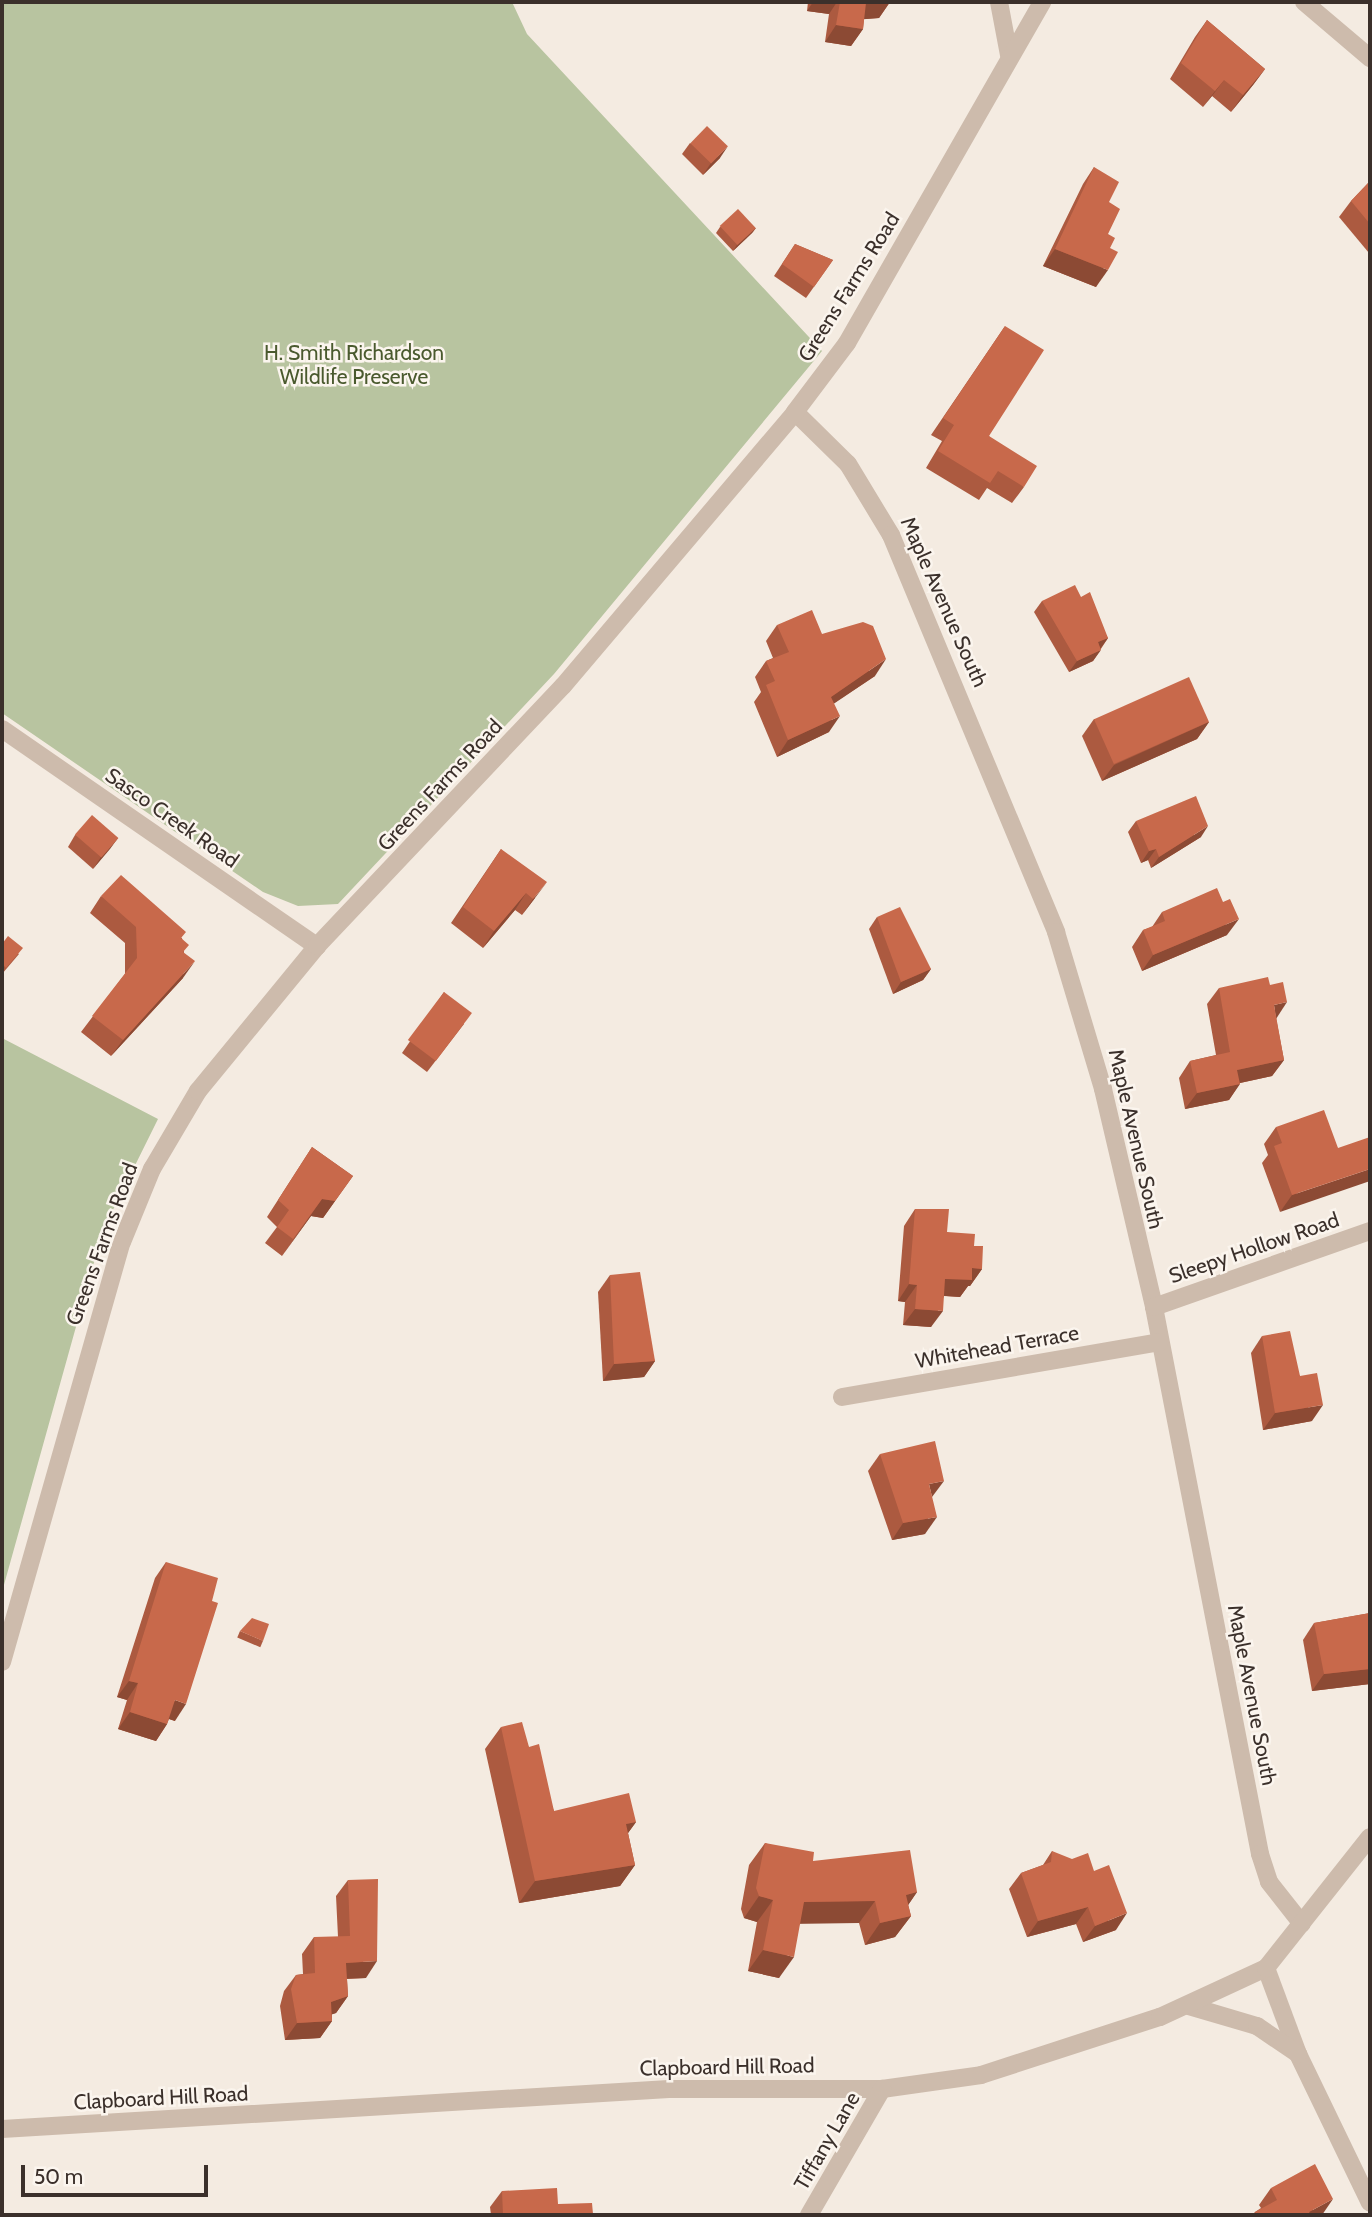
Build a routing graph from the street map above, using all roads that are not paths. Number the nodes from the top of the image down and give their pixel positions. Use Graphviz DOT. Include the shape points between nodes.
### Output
graph roads {
  1 [pos="999,2"];
  2 [pos="1042,2"];
  3 [pos="1304,2"];
  4 [pos="1009,55"];
  5 [pos="1370,58"];
  6 [pos="795,411"];
  7 [pos="2,729"];
  8 [pos="317,946"];
  9 [pos="1370,1231"];
  10 [pos="1154,1307"];
  11 [pos="1159,1342"];
  12 [pos="842,1396"];
  13 [pos="2,1662"];
  14 [pos="1370,1837"];
  15 [pos="1302,1924"];
  16 [pos="1266,1968"];
  17 [pos="1189,2006"];
  18 [pos="1298,2054"];
  19 [pos="882,2089"];
  20 [pos="2,2129"];
  21 [pos="1370,2203"];
  22 [pos="809,2215"];
  1 -- 4 [label="street"];
  2 -- 4 [label="street, Greens Farms Road"];
  3 -- 5 [label="street"];
  4 -- 6 [label="street, Greens Farms Road" via="847,343"];
  6 -- 8 [label="street, Greens Farms Road" via="563,686"];
  6 -- 10 [label="street, Maple Avenue South" via="870,495 1026,855 1093,1056"];
  7 -- 8 [label="street, Sasco Creek Road"];
  8 -- 13 [label="street, Greens Farms Road" via="198,1091 152,1169 89,1347"];
  9 -- 10 [label="street, Sleepy Hollow Road"];
  10 -- 11 [label="street, Maple Avenue South"];
  11 -- 12 [label="street, Whitehead Terrace"];
  11 -- 15 [label="street, Maple Avenue South" via="1260,1854 1269,1882"];
  14 -- 15 [label="street, Clapboard Hill Road"];
  15 -- 16 [label="street, Clapboard Hill Road"];
  16 -- 17 [label="street, Clapboard Hill Road"];
  16 -- 18 [label="street"];
  17 -- 18 [label="street" via="1257,2026"];
  17 -- 19 [label="street, Clapboard Hill Road" via="981,2075"];
  18 -- 21 [label="street"];
  19 -- 20 [label="street, Clapboard Hill Road" via="669,2089"];
  19 -- 22 [label="street, Tiffany Lane"];
}
